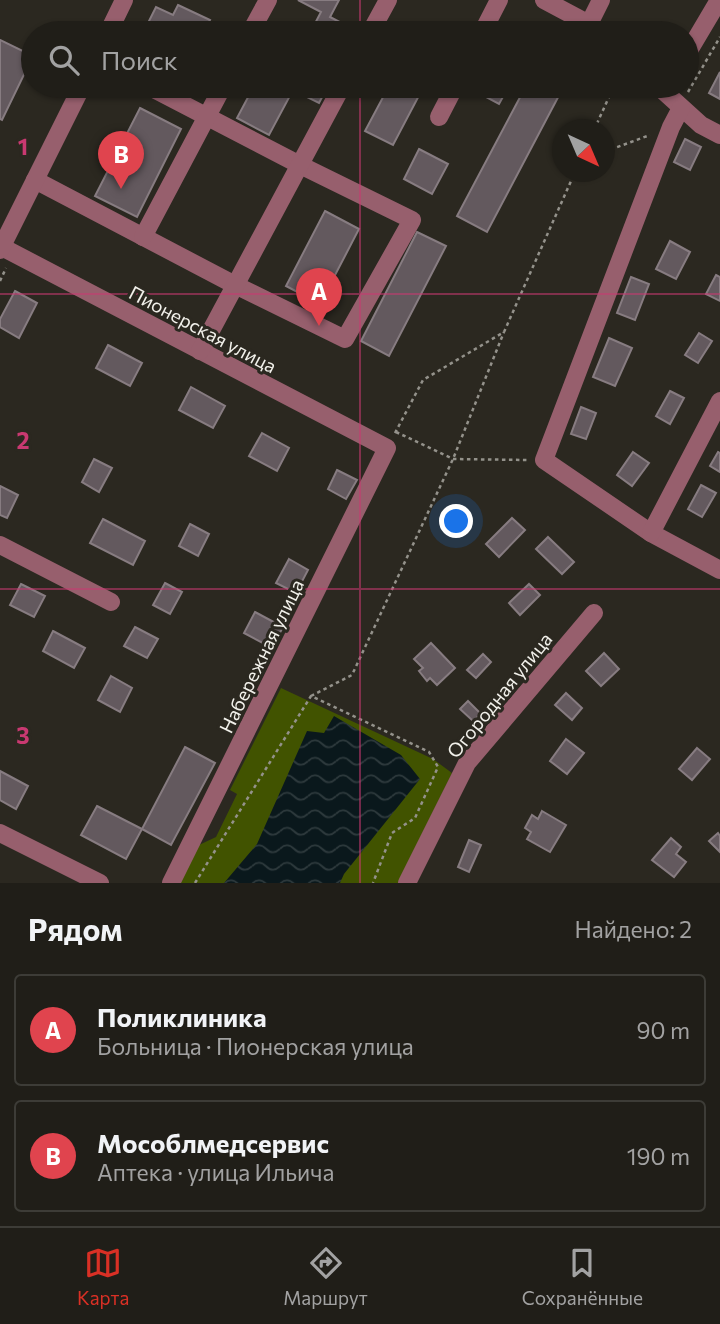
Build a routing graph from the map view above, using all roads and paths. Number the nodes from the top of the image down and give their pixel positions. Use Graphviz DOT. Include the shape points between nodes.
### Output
graph roads {
  1 [pos="124,0"];
  2 [pos="268,0"];
  3 [pos="388,0"];
  4 [pos="499,0"];
  5 [pos="544,0"];
  6 [pos="601,0"];
  7 [pos="719,0"];
  8 [pos="114,21"];
  9 [pos="257,21"];
  10 [pos="377,21"];
  11 [pos="488,21"];
  12 [pos="582,21"];
  13 [pos="596,21"];
  14 [pos="699,34"];
  15 [pos="720,37"];
  16 [pos="699,75"];
  17 [pos="76,98"];
  18 [pos="172,98"];
  19 [pos="217,98"];
  20 [pos="336,98"];
  21 [pos="449,98"];
  22 [pos="609,98"];
  23 [pos="672,98"];
  24 [pos="686,98"];
  25 [pos="681,108"];
  26 [pos="207,116"];
  27 [pos="439,117"];
  28 [pos="599,119"];
  29 [pos="671,127"];
  30 [pos="720,135"];
  31 [pos="615,148"];
  32 [pos="300,165"];
  33 [pos="35,180"];
  34 [pos="571,182"];
  35 [pos="144,237"];
  36 [pos="0,247"];
  37 [pos="236,285"];
  38 [pos="504,332"];
  39 [pos="201,351"];
  40 [pos="720,401"];
  41 [pos="391,440"];
  42 [pos="453,459"];
  43 [pos="544,460"];
  44 [pos="651,533"];
  45 [pos="0,545"];
  46 [pos="720,570"];
  47 [pos="111,602"];
  48 [pos="594,613"];
  49 [pos="311,696"];
  50 [pos="0,833"];
  51 [pos="100,883"];
  52 [pos="172,883"];
  53 [pos="195,883"];
  54 [pos="373,883"];
  55 [pos="407,883"];
  1 -- 8 [label="street"];
  2 -- 9 [label="street"];
  3 -- 10 [label="street"];
  4 -- 11 [label="street"];
  5 -- 12 [label="street"];
  6 -- 13 [label="street"];
  7 -- 14 [label="street"];
  15 -- 16 [label="path"];
  17 -- 33 [label="street"];
  18 -- 26 [label="street"];
  19 -- 26 [label="street"];
  20 -- 32 [label="street"];
  21 -- 27 [label="street"];
  22 -- 28 [label="path"];
  23 -- 25 [label="street"];
  24 -- 25 [label="path"];
  25 -- 29 [label="street"];
  25 -- 30 [label="street"];
  26 -- 32 [label="street"];
  26 -- 35 [label="street"];
  29 -- 31 [label="path"];
  29 -- 43 [label="street"];
  32 -- 37 [label="street"];
  32 -- 37 [label="street" via="412,220 345,339"];
  33 -- 35 [label="street"];
  33 -- 36 [label="street"];
  34 -- 38 [label="path"];
  35 -- 37 [label="street"];
  36 -- 39 [label="street, Пионерская улица"];
  37 -- 39 [label="street"];
  38 -- 41 [label="path" via="423,380"];
  38 -- 42 [label="path"];
  39 -- 41 [label="street, Пионерская улица"];
  40 -- 44 [label="street"];
  41 -- 42 [label="path"];
  41 -- 52 [label="street, Набережная улица"];
  42 -- 43 [label="path"];
  42 -- 49 [label="path" via="352,675"];
  43 -- 44 [label="street"];
  44 -- 46 [label="street"];
  45 -- 47 [label="street"];
  48 -- 55 [label="street, Огородная улица" via="467,763"];
  49 -- 53 [label="path"];
  49 -- 54 [label="path" via="429,752 438,767 415,818 392,833"];
  50 -- 51 [label="street"];
}
